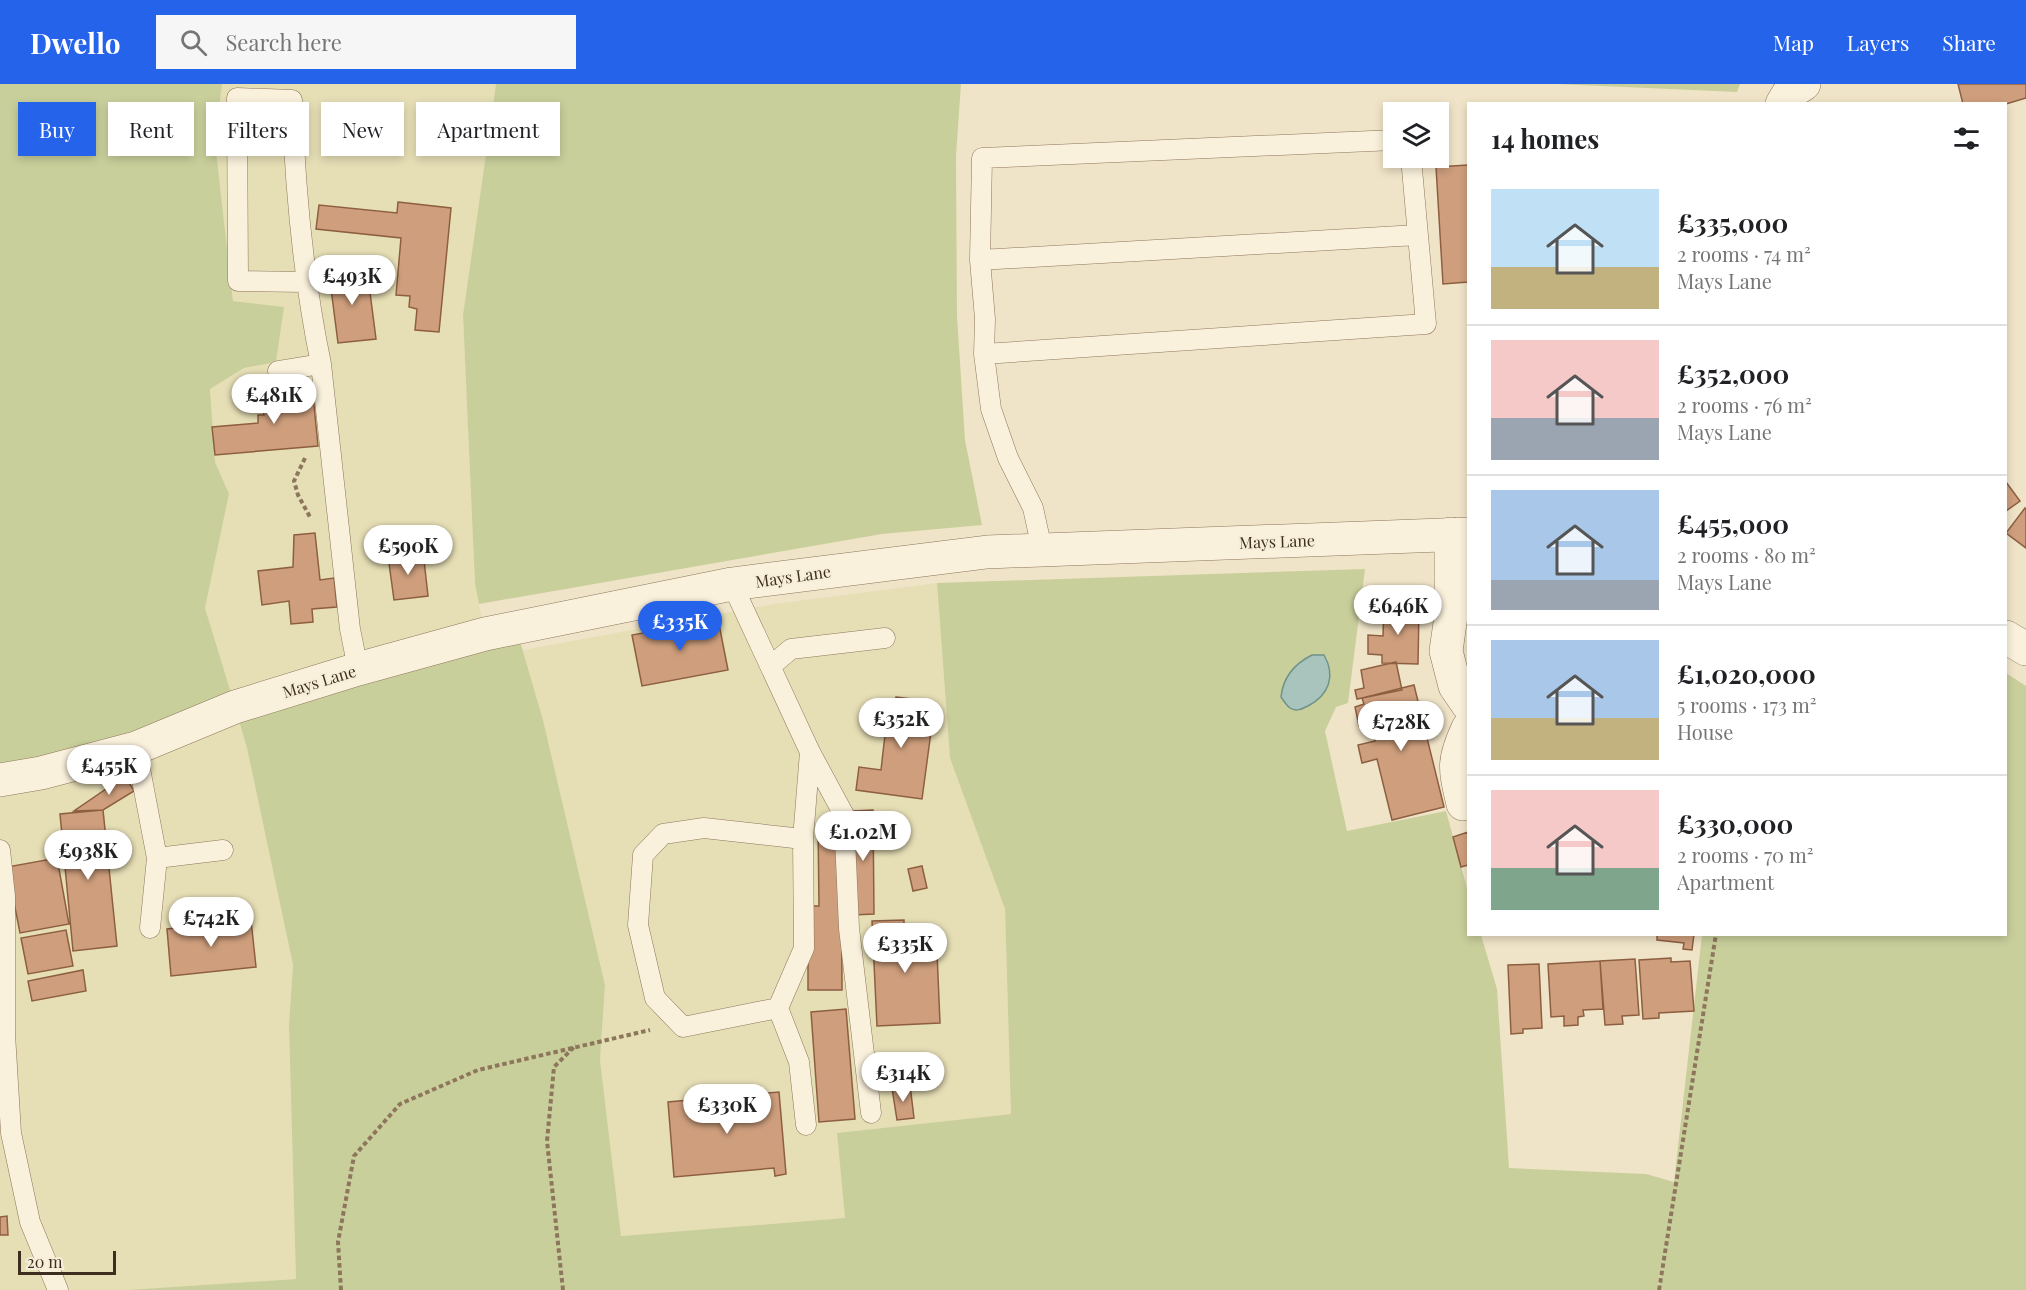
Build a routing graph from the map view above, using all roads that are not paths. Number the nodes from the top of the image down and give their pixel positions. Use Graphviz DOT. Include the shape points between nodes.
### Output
graph roads {
  1 [pos="1383,140"];
  2 [pos="1413,168"];
  3 [pos="1417,235"];
  4 [pos="980,260"];
  5 [pos="305,282"];
  6 [pos="984,354"];
  7 [pos="321,364"];
  8 [pos="278,371"];
  9 [pos="1460,534"];
  10 [pos="1042,549"];
  11 [pos="732,584"];
  12 [pos="885,638"];
  13 [pos="2007,639"];
  14 [pos="2026,649"];
  15 [pos="772,665"];
  16 [pos="358,669"];
  17 [pos="1467,704"];
  18 [pos="1467,731"];
  19 [pos="136,748"];
  20 [pos="810,752"];
  21 [pos="0,780"];
  22 [pos="1464,804"];
  23 [pos="803,839"];
  24 [pos="0,850"];
  25 [pos="223,850"];
  26 [pos="157,858"];
  27 [pos="150,928"];
  28 [pos="778,1008"];
  29 [pos="871,1113"];
  30 [pos="806,1125"];
  31 [pos="58,1290"];
  1 -- 4 [label="lane" via="982,158"];
  2 -- 3 [label="lane"];
  3 -- 4 [label="lane"];
  3 -- 6 [label="lane" via="1426,324"];
  4 -- 6 [label="lane" via="986,319"];
  5 -- 5 [label="lane" via="238,280 237,98 292,100"];
  5 -- 7 [label="lane"];
  6 -- 10 [label="lane" via="991,409 1008,459 1033,508"];
  7 -- 8 [label="lane"];
  7 -- 16 [label="lane" via="350,629"];
  9 -- 10 [label="street, Mays Lane"];
  9 -- 17 [label="street" via="1446,651 1455,686"];
  10 -- 11 [label="street, Mays Lane" via="936,557"];
  11 -- 15 [label="lane"];
  11 -- 16 [label="street, Mays Lane" via="516,627"];
  12 -- 15 [label="lane" via="791,649"];
  13 -- 14 [label="street"];
  15 -- 20 [label="lane"];
  16 -- 19 [label="street, Mays Lane" via="235,706"];
  18 -- 22 [label="street" via="1457,752 1455,770"];
  19 -- 21 [label="street, Mays Lane"];
  19 -- 26 [label="lane"];
  20 -- 23 [label="lane"];
  20 -- 29 [label="lane" via="844,815 849,928"];
  23 -- 28 [label="lane" via="804,948"];
  23 -- 28 [label="lane" via="704,828 663,834 643,855 638,925 656,998 683,1027"];
  24 -- 31 [label="lane" via="5,896 10,1133 30,1222"];
  25 -- 26 [label="lane"];
  26 -- 27 [label="lane"];
  28 -- 30 [label="lane" via="800,1062"];
}
